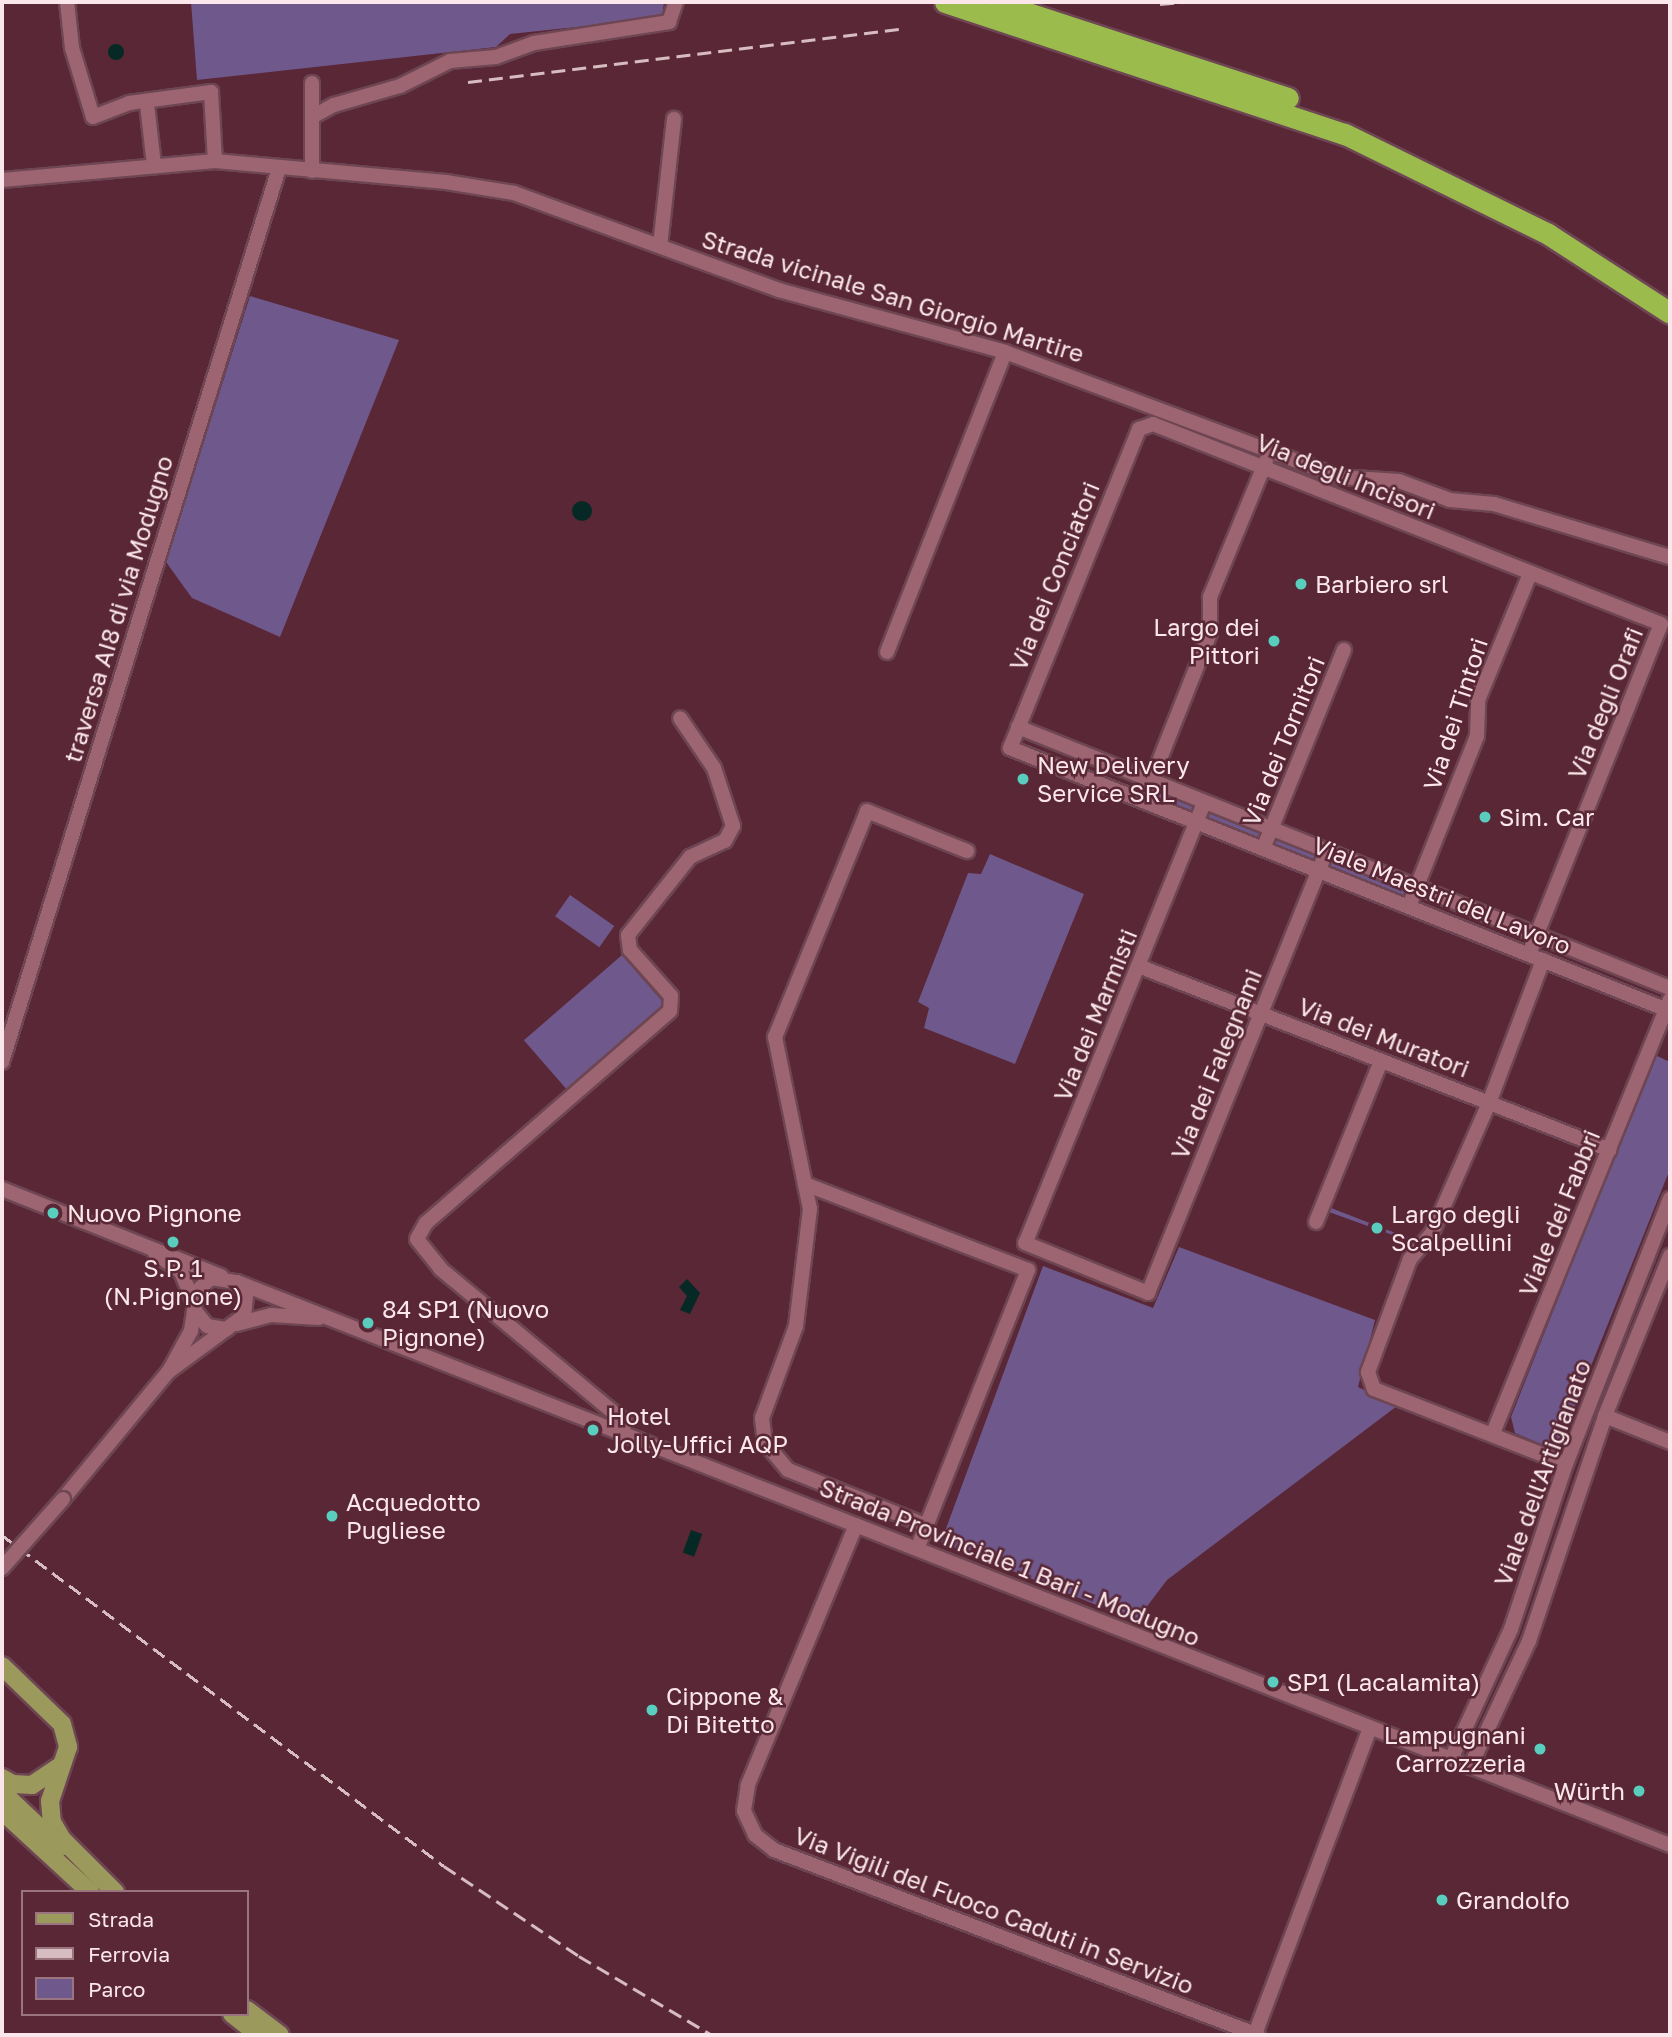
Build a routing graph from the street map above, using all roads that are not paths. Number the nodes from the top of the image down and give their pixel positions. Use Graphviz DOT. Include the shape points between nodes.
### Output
graph roads {
  1 [pos="67,2"];
  2 [pos="676,2"];
  3 [pos="945,2"];
  4 [pos="994,2"];
  5 [pos="312,83"];
  6 [pos="147,104"];
  7 [pos="312,117"];
  8 [pos="674,119"];
  9 [pos="215,161"];
  10 [pos="154,164"];
  11 [pos="279,168"];
  12 [pos="312,171"];
  13 [pos="2,180"];
  14 [pos="660,246"];
  15 [pos="1670,298"];
  16 [pos="1670,313"];
  17 [pos="1005,352"];
  18 [pos="1146,425"];
  19 [pos="1271,451"];
  20 [pos="1263,467"];
  21 [pos="1670,557"];
  22 [pos="1530,575"];
  23 [pos="1661,624"];
  24 [pos="1344,650"];
  25 [pos="887,652"];
  26 [pos="680,718"];
  27 [pos="1018,727"];
  28 [pos="1010,747"];
  29 [pos="1151,781"];
  30 [pos="1143,800"];
  31 [pos="1204,803"];
  32 [pos="1196,822"];
  33 [pos="1270,829"];
  34 [pos="1263,849"];
  35 [pos="967,851"];
  36 [pos="1326,852"];
  37 [pos="1318,870"];
  38 [pos="1417,887"];
  39 [pos="1409,906"];
  40 [pos="1536,935"];
  41 [pos="1529,954"];
  42 [pos="1543,960"];
  43 [pos="1141,967"];
  44 [pos="1670,988"];
  45 [pos="1669,1007"];
  46 [pos="1262,1014"];
  47 [pos="1381,1061"];
  48 [pos="2,1062"];
  49 [pos="1489,1103"];
  50 [pos="1610,1150"];
  51 [pos="805,1184"];
  52 [pos="2,1189"];
  53 [pos="1670,1199"];
  54 [pos="1316,1222"];
  55 [pos="140,1243"];
  56 [pos="1669,1264"];
  57 [pos="221,1276"];
  58 [pos="237,1282"];
  59 [pos="1148,1293"];
  60 [pos="194,1306"];
  61 [pos="334,1320"];
  62 [pos="232,1326"];
  63 [pos="169,1371"];
  64 [pos="1605,1416"];
  65 [pos="622,1433"];
  66 [pos="1493,1433"];
  67 [pos="1670,1442"];
  68 [pos="1566,1464"];
  69 [pos="856,1525"];
  70 [pos="925,1525"];
  71 [pos="917,1549"];
  72 [pos="2,1568"];
  73 [pos="5,1666"];
  74 [pos="1370,1728"];
  75 [pos="1451,1759"];
  76 [pos="64,1762"];
  77 [pos="1470,1767"];
  78 [pos="2,1778"];
  79 [pos="2,1792"];
  80 [pos="2,1811"];
  81 [pos="1670,1845"];
  82 [pos="88,1890"];
  83 [pos="107,1890"];
  84 [pos="113,1890"];
  85 [pos="248,2011"];
  86 [pos="235,2016"];
  87 [pos="259,2035"];
  88 [pos="280,2035"];
  89 [pos="1257,2035"];
  1 -- 6 [label="street" via="72,48 93,117 122,105"];
  2 -- 7 [label="street" via="669,22 534,43 496,57 450,61 400,86 334,105"];
  3 -- 16 [label="highway" via="1345,135 1548,234"];
  4 -- 15 [label="highway" via="1246,83 1393,141 1541,216"];
  5 -- 7 [label="street"];
  6 -- 9 [label="street" via="211,92"];
  6 -- 10 [label="street"];
  7 -- 12 [label="street"];
  8 -- 14 [label="street"];
  9 -- 10 [label="street, Strada vicinale San Giorgio Martire"];
  9 -- 11 [label="street, Strada vicinale San Giorgio Martire"];
  10 -- 13 [label="street, Strada vicinale San Giorgio Martire"];
  11 -- 12 [label="street, Strada vicinale San Giorgio Martire"];
  11 -- 48 [label="street, traversa AI8 di via Modugno"];
  12 -- 14 [label="street, Strada vicinale San Giorgio Martire" via="446,182 514,193"];
  14 -- 17 [label="street, Strada vicinale San Giorgio Martire" via="779,290"];
  17 -- 19 [label="street, Strada vicinale San Giorgio Martire"];
  17 -- 25 [label="street"];
  18 -- 20 [label="street, Via degli Incisori"];
  18 -- 27 [label="street, Via dei Conciatori" via="1133,441"];
  19 -- 20 [label="street"];
  19 -- 21 [label="street, Strada vicinale San Giorgio Martire" via="1339,477 1399,481 1450,500 1494,504"];
  20 -- 22 [label="street, Via degli Incisori"];
  20 -- 29 [label="street" via="1210,597 1210,633"];
  22 -- 23 [label="street, Via degli Incisori"];
  22 -- 38 [label="street, Via dei Tintori" via="1478,700 1477,736"];
  23 -- 40 [label="street, Via degli Orafi"];
  24 -- 33 [label="street, Via dei Tornitori"];
  26 -- 65 [label="street" via="714,768 733,826 725,841 690,857 628,935 630,950 671,996 670,1011 426,1223 418,1239 441,1269 625,1422"];
  27 -- 28 [label="street, Via dei Conciatori"];
  27 -- 29 [label="street, Viale Maestri del Lavoro"];
  28 -- 30 [label="street, Viale Maestri del Lavoro"];
  29 -- 30 [label="street"];
  29 -- 31 [label="street, Viale Maestri del Lavoro"];
  30 -- 32 [label="street, Viale Maestri del Lavoro"];
  31 -- 32 [label="street, Via dei Marmisti"];
  31 -- 33 [label="street, Viale Maestri del Lavoro"];
  32 -- 34 [label="street, Viale Maestri del Lavoro"];
  32 -- 43 [label="street, Via dei Marmisti"];
  33 -- 34 [label="street, Via dei Tornitori"];
  33 -- 36 [label="street, Viale Maestri del Lavoro"];
  34 -- 37 [label="street, Viale Maestri del Lavoro"];
  35 -- 51 [label="street" via="867,811 775,1037"];
  36 -- 37 [label="street, Via dei Falegnami"];
  36 -- 38 [label="street, Viale Maestri del Lavoro"];
  37 -- 39 [label="street, Viale Maestri del Lavoro"];
  37 -- 46 [label="street, Via dei Falegnami"];
  38 -- 39 [label="street, Via dei Tintori"];
  38 -- 40 [label="street, Viale Maestri del Lavoro"];
  39 -- 41 [label="street, Viale Maestri del Lavoro"];
  40 -- 41 [label="street, Via degli Orafi"];
  40 -- 44 [label="street, Viale Maestri del Lavoro"];
  41 -- 42 [label="street, Viale Maestri del Lavoro"];
  42 -- 45 [label="street, Viale Maestri del Lavoro"];
  42 -- 49 [label="street"];
  43 -- 46 [label="street, Via dei Muratori"];
  43 -- 59 [label="street, Via dei Marmisti" via="1025,1243"];
  45 -- 50 [label="street, Viale dei Fabbri"];
  46 -- 47 [label="street, Via dei Muratori"];
  46 -- 59 [label="street, Via dei Falegnami"];
  47 -- 49 [label="street, Via dei Muratori"];
  47 -- 54 [label="street"];
  49 -- 50 [label="street, Via dei Muratori"];
  49 -- 66 [label="street" via="1432,1233 1410,1259 1369,1381 1374,1389"];
  50 -- 66 [label="street, Viale dei Fabbri"];
  51 -- 70 [label="street" via="810,1209 796,1326 762,1418 765,1443 788,1470"];
  51 -- 70 [label="street" via="1028,1270"];
  52 -- 55 [label="street"];
  53 -- 68 [label="street, Viale dell'Artigianato"];
  55 -- 57 [label="street"];
  55 -- 60 [label="street" via="181,1272"];
  56 -- 64 [label="street, Viale dell'Artigianato"];
  57 -- 58 [label="street"];
  57 -- 60 [label="street" via="203,1282"];
  58 -- 61 [label="street, Strada Provinciale 1 Bari - Modugno"];
  58 -- 62 [label="street" via="247,1306"];
  60 -- 62 [label="street" via="207,1326"];
  60 -- 63 [label="street" via="188,1342"];
  61 -- 62 [label="street, Strada Provinciale 1 Bari - Modugno" via="290,1314"];
  61 -- 65 [label="street, Strada Provinciale 1 Bari - Modugno"];
  62 -- 63 [label="street"];
  63 -- 72 [label="street, bridge"];
  64 -- 67 [label="street"];
  64 -- 77 [label="street, Viale dell'Artigianato" via="1530,1641"];
  65 -- 69 [label="street, Strada Provinciale 1 Bari - Modugno"];
  66 -- 68 [label="street"];
  68 -- 75 [label="street, Viale dell'Artigianato" via="1511,1629"];
  69 -- 71 [label="street, Strada Provinciale 1 Bari - Modugno"];
  69 -- 89 [label="street, Via Vigili del Fuoco Caduti in Servizio" via="748,1785 744,1811 755,1835 774,1850"];
  70 -- 71 [label="street"];
  71 -- 74 [label="street, Strada Provinciale 1 Bari - Modugno"];
  73 -- 76 [label="main road" via="62,1724 68,1747"];
  74 -- 75 [label="street, Strada Provinciale 1 Bari - Modugno"];
  74 -- 89 [label="street"];
  75 -- 77 [label="street, Strada Provinciale 1 Bari - Modugno"];
  76 -- 78 [label="main road" via="32,1785"];
  76 -- 84 [label="main road" via="50,1801 52,1822 62,1839"];
  77 -- 81 [label="street, Strada Provinciale 1 Bari - Modugno"];
  79 -- 83 [label="main road"];
  80 -- 82 [label="main road"];
  85 -- 88 [label="main road"];
  86 -- 87 [label="main road"];
}
